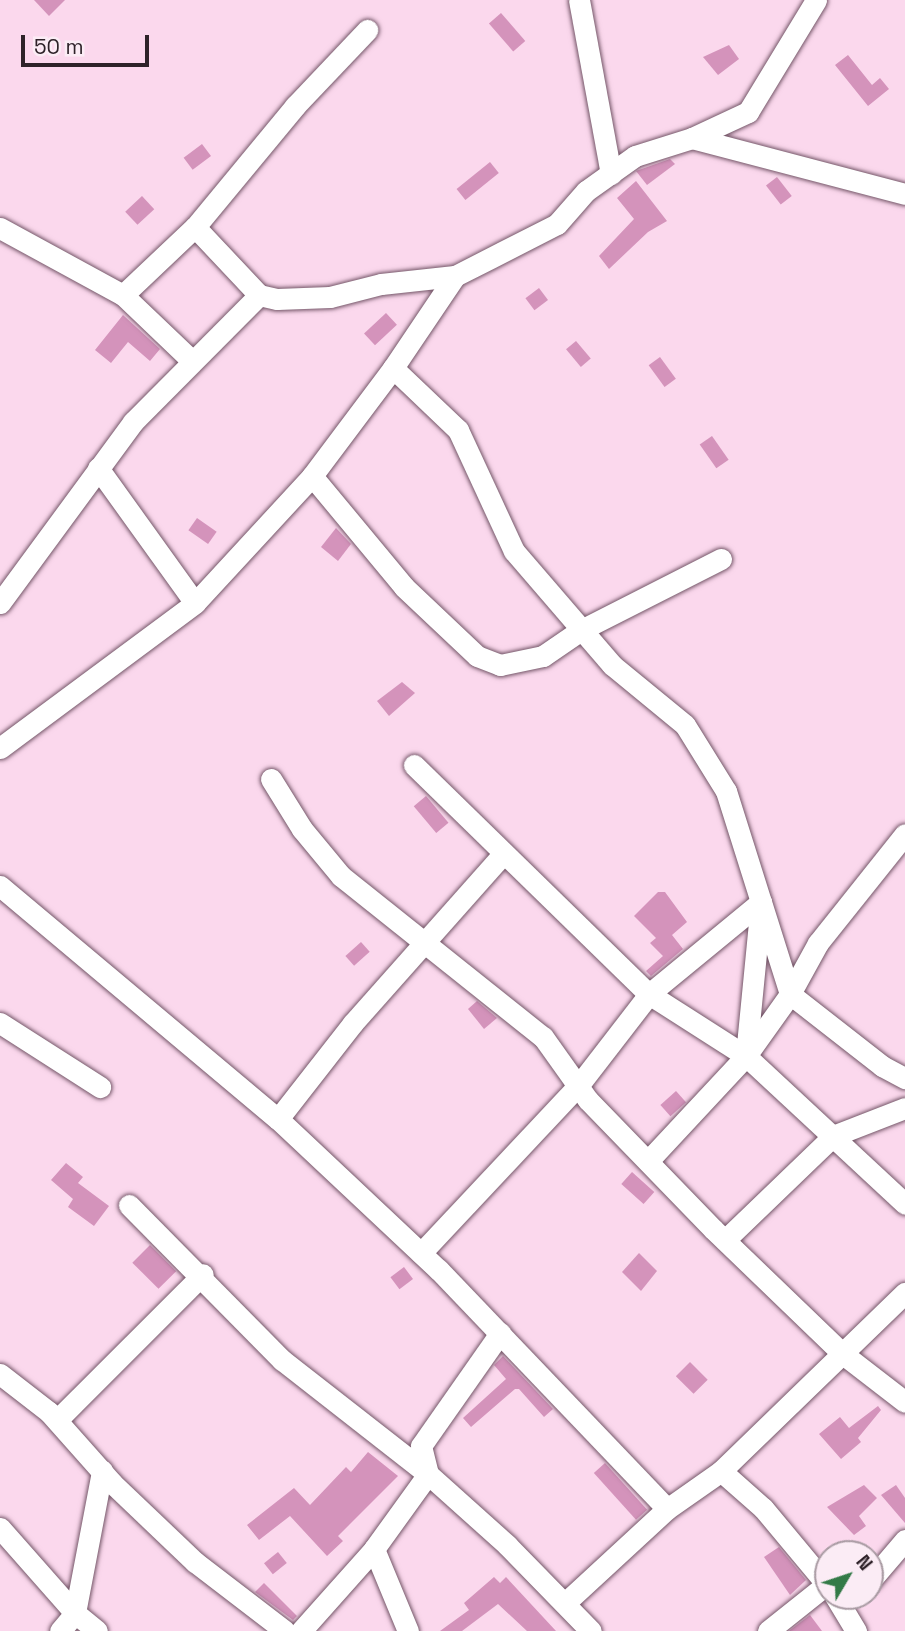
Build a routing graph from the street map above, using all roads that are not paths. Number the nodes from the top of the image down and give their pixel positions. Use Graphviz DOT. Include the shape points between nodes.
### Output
graph roads {
  1 [pos="579,0"];
  2 [pos="816,0"];
  3 [pos="367,30"];
  4 [pos="692,138"];
  5 [pos="611,174"];
  6 [pos="905,194"];
  7 [pos="195,227"];
  8 [pos="0,228"];
  9 [pos="455,276"];
  10 [pos="123,295"];
  11 [pos="259,295"];
  12 [pos="191,360"];
  13 [pos="393,368"];
  14 [pos="98,468"];
  15 [pos="312,476"];
  16 [pos="721,559"];
  17 [pos="0,603"];
  18 [pos="195,603"];
  19 [pos="581,631"];
  20 [pos="0,748"];
  21 [pos="414,765"];
  22 [pos="271,779"];
  23 [pos="905,834"];
  24 [pos="503,854"];
  25 [pos="0,886"];
  26 [pos="761,902"];
  27 [pos="425,943"];
  28 [pos="649,994"];
  29 [pos="790,994"];
  30 [pos="0,1023"];
  31 [pos="746,1056"];
  32 [pos="905,1078"];
  33 [pos="578,1086"];
  34 [pos="100,1087"];
  35 [pos="905,1108"];
  36 [pos="278,1119"];
  37 [pos="833,1136"];
  38 [pos="648,1161"];
  39 [pos="905,1204"];
  40 [pos="129,1205"];
  41 [pos="725,1240"];
  42 [pos="421,1253"];
  43 [pos="203,1274"];
  44 [pos="905,1293"];
  45 [pos="499,1333"];
  46 [pos="843,1354"];
  47 [pos="0,1374"];
  48 [pos="905,1402"];
  49 [pos="57,1420"];
  50 [pos="102,1471"];
  51 [pos="721,1471"];
  52 [pos="428,1474"];
  53 [pos="667,1509"];
  54 [pos="0,1528"];
  55 [pos="905,1540"];
  56 [pos="374,1549"];
  57 [pos="884,1565"];
  58 [pos="814,1568"];
  59 [pos="814,1596"];
  60 [pos="565,1604"];
  61 [pos="849,1610"];
  62 [pos="75,1613"];
  63 [pos="60,1631"];
  64 [pos="97,1631"];
  65 [pos="285,1631"];
  66 [pos="300,1631"];
  67 [pos="408,1631"];
  68 [pos="591,1631"];
  69 [pos="768,1631"];
  70 [pos="856,1631"];
  1 -- 5 [label="street"];
  2 -- 4 [label="street" via="748,112"];
  3 -- 7 [label="street" via="295,106"];
  4 -- 5 [label="street" via="635,156"];
  4 -- 6 [label="street"];
  5 -- 9 [label="street" via="586,191 557,224"];
  7 -- 10 [label="street"];
  7 -- 11 [label="street"];
  8 -- 10 [label="street"];
  9 -- 11 [label="street" via="381,284 330,297"];
  9 -- 13 [label="street"];
  10 -- 12 [label="street"];
  11 -- 12 [label="street"];
  12 -- 14 [label="street"];
  13 -- 15 [label="street"];
  13 -- 19 [label="street" via="458,430 514,551"];
  14 -- 17 [label="street"];
  14 -- 18 [label="street"];
  15 -- 18 [label="street"];
  15 -- 19 [label="street" via="404,587 477,656 500,664 543,656"];
  16 -- 19 [label="street"];
  18 -- 20 [label="street"];
  19 -- 26 [label="street" via="612,665 685,725 726,791"];
  21 -- 24 [label="street"];
  22 -- 27 [label="street" via="302,829 341,876"];
  23 -- 29 [label="street" via="818,943"];
  24 -- 27 [label="street"];
  24 -- 28 [label="street"];
  25 -- 36 [label="street"];
  26 -- 28 [label="street"];
  26 -- 29 [label="street"];
  26 -- 31 [label="street"];
  27 -- 33 [label="street" via="543,1037"];
  27 -- 36 [label="street" via="353,1023"];
  28 -- 31 [label="street"];
  28 -- 33 [label="street"];
  29 -- 31 [label="street"];
  29 -- 32 [label="street" via="882,1066"];
  30 -- 34 [label="street"];
  31 -- 37 [label="street"];
  31 -- 38 [label="street"];
  33 -- 38 [label="street"];
  33 -- 42 [label="street"];
  35 -- 37 [label="street"];
  36 -- 42 [label="street"];
  37 -- 39 [label="street"];
  37 -- 41 [label="street"];
  38 -- 41 [label="street"];
  40 -- 43 [label="street"];
  41 -- 46 [label="street"];
  42 -- 45 [label="street"];
  43 -- 49 [label="street"];
  43 -- 52 [label="street" via="282,1360"];
  44 -- 46 [label="street"];
  45 -- 52 [label="street" via="421,1446"];
  45 -- 53 [label="street"];
  46 -- 48 [label="street"];
  46 -- 51 [label="street"];
  47 -- 49 [label="street"];
  49 -- 50 [label="street"];
  50 -- 62 [label="street"];
  50 -- 65 [label="street" via="195,1562"];
  51 -- 53 [label="street"];
  51 -- 58 [label="street" via="763,1508"];
  52 -- 56 [label="street"];
  52 -- 60 [label="street"];
  53 -- 60 [label="street"];
  54 -- 62 [label="street"];
  55 -- 57 [label="street"];
  56 -- 66 [label="street"];
  56 -- 67 [label="street"];
  59 -- 69 [label="street"];
  60 -- 68 [label="street"];
  61 -- 70 [label="street"];
  62 -- 63 [label="street"];
  62 -- 64 [label="street"];
}
